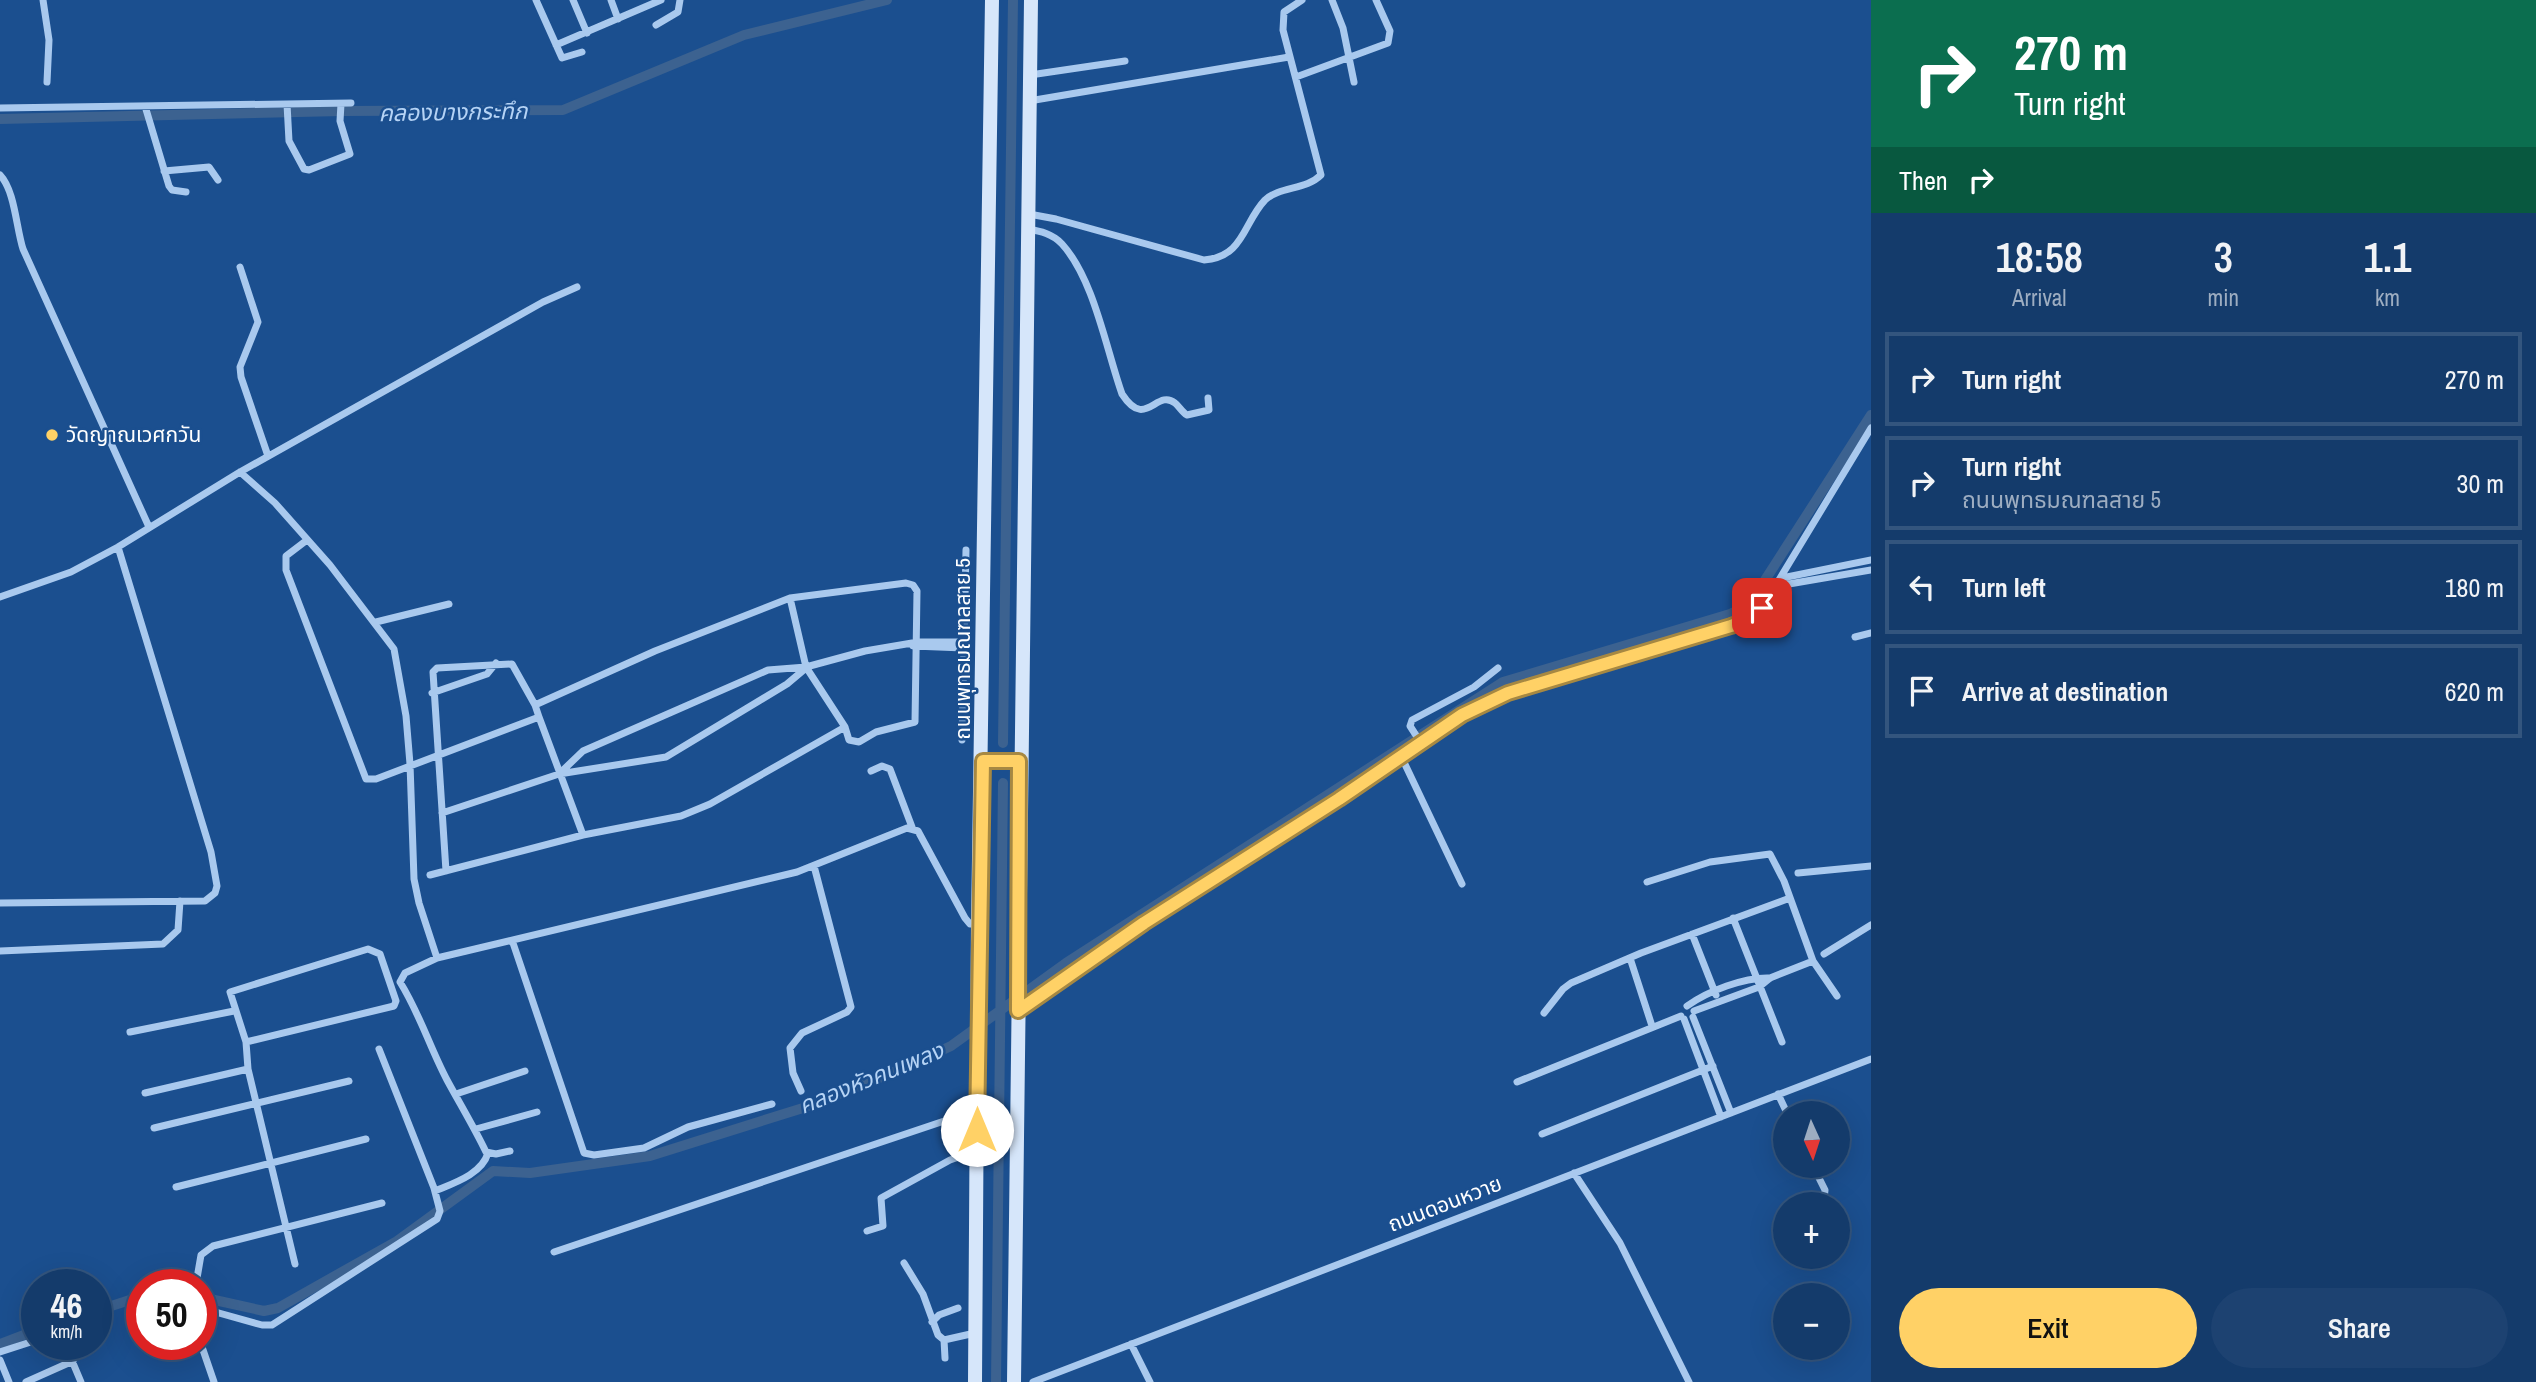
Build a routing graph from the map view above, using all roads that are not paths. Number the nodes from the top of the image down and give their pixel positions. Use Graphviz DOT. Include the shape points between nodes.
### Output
graph roads {
  1 [pos="43,0"];
  2 [pos="536,0"];
  3 [pos="573,0"];
  4 [pos="611,0"];
  5 [pos="661,0"];
  6 [pos="680,0"];
  7 [pos="992,0"];
  8 [pos="1031,0"];
  9 [pos="1303,0"];
  10 [pos="1332,0"];
  11 [pos="1376,0"];
  12 [pos="646,3"];
  13 [pos="618,19"];
  14 [pos="656,25"];
  15 [pos="587,33"];
  16 [pos="556,45"];
  17 [pos="582,52"];
  18 [pos="1289,57"];
  19 [pos="1348,58"];
  20 [pos="1125,61"];
  21 [pos="1030,75"];
  22 [pos="1296,77"];
  23 [pos="47,82"];
  24 [pos="1354,82"];
  25 [pos="1029,100"];
  26 [pos="351,103"];
  27 [pos="341,105"];
  28 [pos="288,106"];
  29 [pos="0,108"];
  30 [pos="146,110"];
  31 [pos="164,171"];
  32 [pos="0,175"];
  33 [pos="218,180"];
  34 [pos="186,192"];
  35 [pos="1027,222"];
  36 [pos="240,267"];
  37 [pos="577,287"];
  38 [pos="1208,398"];
  39 [pos="1871,428"];
  40 [pos="268,456"];
  41 [pos="240,472"];
  42 [pos="149,527"];
  43 [pos="307,540"];
  44 [pos="118,547"];
  45 [pos="966,550"];
  46 [pos="1871,560"];
  47 [pos="1871,570"];
  48 [pos="1782,578"];
  49 [pos="1777,586"];
  50 [pos="0,597"];
  51 [pos="790,598"];
  52 [pos="449,604"];
  53 [pos="376,622"];
  54 [pos="1871,633"];
  55 [pos="1855,637"];
  56 [pos="915,645"];
  57 [pos="964,645"];
  58 [pos="496,663"];
  59 [pos="806,667"];
  60 [pos="1499,668"];
  61 [pos="963,690"];
  62 [pos="984,692"];
  63 [pos="432,694"];
  64 [pos="535,705"];
  65 [pos="539,717"];
  66 [pos="845,727"];
  67 [pos="962,740"];
  68 [pos="1420,741"];
  69 [pos="438,753"];
  70 [pos="1402,758"];
  71 [pos="983,761"];
  72 [pos="1019,761"];
  73 [pos="411,764"];
  74 [pos="871,771"];
  75 [pos="559,774"];
  76 [pos="442,813"];
  77 [pos="912,827"];
  78 [pos="583,835"];
  79 [pos="814,866"];
  80 [pos="1871,866"];
  81 [pos="446,871"];
  82 [pos="1798,873"];
  83 [pos="430,876"];
  84 [pos="1647,882"];
  85 [pos="1462,884"];
  86 [pos="1790,898"];
  87 [pos="180,901"];
  88 [pos="0,902"];
  89 [pos="1733,918"];
  90 [pos="978,924"];
  91 [pos="1871,925"];
  92 [pos="1692,934"];
  93 [pos="513,940"];
  94 [pos="0,951"];
  95 [pos="1824,954"];
  96 [pos="437,958"];
  97 [pos="1630,958"];
  98 [pos="1813,961"];
  99 [pos="1756,978"];
  100 [pos="1770,978"];
  101 [pos="1759,987"];
  102 [pos="1715,992"];
  103 [pos="1837,996"];
  104 [pos="1719,1001"];
  105 [pos="234,1010"];
  106 [pos="1018,1011"];
  107 [pos="1691,1011"];
  108 [pos="1544,1013"];
  109 [pos="1683,1017"];
  110 [pos="1652,1026"];
  111 [pos="130,1032"];
  112 [pos="246,1042"];
  113 [pos="1782,1042"];
  114 [pos="379,1049"];
  115 [pos="1871,1059"];
  116 [pos="1713,1066"];
  117 [pos="248,1069"];
  118 [pos="525,1070"];
  119 [pos="1704,1070"];
  120 [pos="349,1081"];
  121 [pos="1517,1082"];
  122 [pos="801,1091"];
  123 [pos="145,1093"];
  124 [pos="456,1094"];
  125 [pos="1779,1094"];
  126 [pos="1782,1101"];
  127 [pos="256,1103"];
  128 [pos="772,1104"];
  129 [pos="977,1110"];
  130 [pos="537,1112"];
  131 [pos="1731,1113"];
  132 [pos="1721,1117"];
  133 [pos="154,1128"];
  134 [pos="476,1129"];
  135 [pos="1542,1134"];
  136 [pos="366,1139"];
  137 [pos="510,1151"];
  138 [pos="977,1151"];
  139 [pos="488,1153"];
  140 [pos="273,1164"];
  141 [pos="1574,1173"];
  142 [pos="176,1187"];
  143 [pos="435,1191"];
  144 [pos="382,1203"];
  145 [pos="287,1227"];
  146 [pos="867,1231"];
  147 [pos="554,1252"];
  148 [pos="904,1263"];
  149 [pos="295,1264"];
  150 [pos="200,1269"];
  151 [pos="958,1308"];
  152 [pos="217,1312"];
  153 [pos="932,1322"];
  154 [pos="976,1333"];
  155 [pos="944,1340"];
  156 [pos="1131,1344"];
  157 [pos="21,1345"];
  158 [pos="0,1352"];
  159 [pos="945,1358"];
  160 [pos="0,1360"];
  161 [pos="206,1360"];
  162 [pos="72,1361"];
  163 [pos="9,1382"];
  164 [pos="26,1382"];
  165 [pos="80,1382"];
  166 [pos="214,1382"];
  167 [pos="975,1382"];
  168 [pos="1014,1382"];
  169 [pos="1033,1382"];
  170 [pos="1150,1382"];
  171 [pos="1689,1382"];
  1 -- 23 [label="street" via="49,40"];
  2 -- 16 [label="street"];
  3 -- 15 [label="street"];
  4 -- 13 [label="street"];
  5 -- 12 [label="street"];
  6 -- 14 [label="street" via="678,12"];
  7 -- 62 [label="main road, ถนนพุทธมณฑลสาย 5"];
  8 -- 21 [label="main road"];
  9 -- 18 [label="street" via="1284,12"];
  10 -- 19 [label="street"];
  11 -- 19 [label="street" via="1390,31 1388,43"];
  12 -- 13 [label="street"];
  13 -- 15 [label="street"];
  15 -- 16 [label="street"];
  16 -- 17 [label="street" via="562,58"];
  18 -- 22 [label="street"];
  18 -- 25 [label="street"];
  19 -- 22 [label="street"];
  19 -- 24 [label="street"];
  20 -- 21 [label="street"];
  21 -- 25 [label="main road"];
  22 -- 35 [label="street" via="1321,175 1265,200 1226,254 1204,260 1056,219"];
  25 -- 35 [label="main road"];
  26 -- 27 [label="street"];
  27 -- 28 [label="street"];
  27 -- 28 [label="street" via="340,121 350,154 309,170 304,169 289,141"];
  28 -- 30 [label="street"];
  29 -- 30 [label="street"];
  30 -- 31 [label="street"];
  31 -- 33 [label="street" via="209,167"];
  31 -- 34 [label="street" via="172,190"];
  32 -- 42 [label="street" via="9,184 23,249"];
  35 -- 38 [label="street" via="1060,242 1076,263 1131,408 1139,411 1169,400 1186,415 1193,415 1209,410"];
  35 -- 72 [label="main road"];
  36 -- 40 [label="street" via="258,322 240,367 241,377"];
  37 -- 40 [label="street"];
  39 -- 48 [label="street"];
  40 -- 41 [label="street"];
  41 -- 42 [label="street"];
  41 -- 43 [label="street"];
  42 -- 44 [label="street"];
  43 -- 53 [label="street"];
  43 -- 73 [label="street" via="286,556 286,570 363,775 376,779"];
  44 -- 50 [label="street" via="60,577"];
  44 -- 87 [label="street" via="216,877 212,898"];
  45 -- 57 [label="street"];
  46 -- 48 [label="street"];
  47 -- 49 [label="street"];
  48 -- 49 [label="street"];
  49 -- 68 [label="street" via="1762,608 1745,621 1508,693"];
  51 -- 56 [label="street" via="913,584 917,591"];
  51 -- 59 [label="street"];
  51 -- 64 [label="street"];
  52 -- 53 [label="street"];
  53 -- 73 [label="street" via="398,664"];
  54 -- 55 [label="street"];
  56 -- 57 [label="street"];
  56 -- 59 [label="street" via="865,651"];
  56 -- 66 [label="street" via="915,722 854,743"];
  57 -- 61 [label="street"];
  58 -- 63 [label="street" via="487,674"];
  58 -- 63 [label="street" via="436,668"];
  58 -- 64 [label="street" via="514,665"];
  59 -- 66 [label="street"];
  59 -- 75 [label="street" via="781,666 756,675 583,751"];
  59 -- 75 [label="street" via="787,684 666,757"];
  60 -- 68 [label="street" via="1412,720 1411,729"];
  61 -- 62 [label="street"];
  61 -- 67 [label="street"];
  62 -- 71 [label="main road, ถนนพุทธมณฑลสาย 5"];
  63 -- 69 [label="street"];
  64 -- 65 [label="street"];
  65 -- 69 [label="street"];
  65 -- 75 [label="street"];
  66 -- 78 [label="street" via="697,810"];
  68 -- 70 [label="street"];
  69 -- 73 [label="street"];
  69 -- 76 [label="street"];
  70 -- 85 [label="street"];
  70 -- 106 [label="street" via="1144,923"];
  71 -- 72 [label="main road"];
  71 -- 90 [label="main road, ถนนพุทธมณฑลสาย 5"];
  72 -- 106 [label="main road"];
  73 -- 96 [label="street" via="414,879"];
  74 -- 77 [label="street" via="882,766 890,769"];
  75 -- 76 [label="street"];
  75 -- 78 [label="street"];
  76 -- 81 [label="street"];
  77 -- 79 [label="street"];
  77 -- 90 [label="street" via="965,918"];
  78 -- 81 [label="street"];
  79 -- 93 [label="street"];
  79 -- 122 [label="street" via="851,1007 802,1033 790,1048"];
  80 -- 82 [label="street"];
  81 -- 83 [label="street"];
  84 -- 86 [label="street" via="1710,862 1770,854"];
  86 -- 89 [label="street"];
  86 -- 98 [label="street"];
  87 -- 88 [label="street"];
  87 -- 94 [label="street" via="178,930 163,944"];
  89 -- 92 [label="street"];
  89 -- 99 [label="street"];
  90 -- 129 [label="main road, ถนนพุทธมณฑลสาย 5"];
  91 -- 95 [label="street"];
  92 -- 97 [label="street"];
  92 -- 102 [label="street"];
  93 -- 96 [label="street"];
  93 -- 128 [label="street" via="584,1153 644,1148 688,1127"];
  96 -- 124 [label="street" via="405,973 400,982"];
  97 -- 108 [label="street" via="1563,989"];
  97 -- 110 [label="street"];
  98 -- 100 [label="street"];
  98 -- 103 [label="street"];
  99 -- 100 [label="street"];
  99 -- 101 [label="street"];
  99 -- 102 [label="street"];
  100 -- 101 [label="street"];
  101 -- 104 [label="street"];
  101 -- 113 [label="street"];
  102 -- 104 [label="street"];
  102 -- 107 [label="street"];
  104 -- 107 [label="street"];
  105 -- 111 [label="street"];
  105 -- 112 [label="street"];
  105 -- 112 [label="street" via="230,992 239,987 368,949 380,954 397,1001 394,1006"];
  106 -- 168 [label="main road"];
  107 -- 109 [label="street"];
  107 -- 109 [label="street" via="1681,1009"];
  107 -- 116 [label="street"];
  109 -- 110 [label="street"];
  109 -- 119 [label="street"];
  110 -- 121 [label="street"];
  112 -- 117 [label="street"];
  114 -- 143 [label="street"];
  115 -- 125 [label="street, ถนนดอนหวาย"];
  116 -- 119 [label="street"];
  116 -- 131 [label="street"];
  117 -- 123 [label="street"];
  117 -- 127 [label="street"];
  118 -- 124 [label="street"];
  119 -- 132 [label="street"];
  119 -- 135 [label="street"];
  120 -- 127 [label="street"];
  124 -- 134 [label="street"];
  125 -- 126 [label="street"];
  125 -- 131 [label="street, ถนนดอนหวาย"];
  127 -- 133 [label="street"];
  127 -- 140 [label="street"];
  129 -- 138 [label="main road, ถนนพุทธมณฑลสาย 5"];
  129 -- 147 [label="street"];
  130 -- 134 [label="street"];
  131 -- 132 [label="street, ถนนดอนหวาย"];
  132 -- 141 [label="street, ถนนดอนหวาย"];
  134 -- 139 [label="street"];
  136 -- 140 [label="street"];
  137 -- 139 [label="street"];
  138 -- 146 [label="street" via="950,1160 881,1198 883,1226"];
  138 -- 154 [label="main road, ถนนพุทธมณฑลสาย 5"];
  139 -- 143 [label="street" via="474,1171"];
  140 -- 142 [label="street"];
  140 -- 145 [label="street"];
  141 -- 156 [label="street, ถนนดอนหวาย"];
  141 -- 171 [label="street" via="1620,1243"];
  143 -- 152 [label="street" via="440,1211 437,1219 272,1325"];
  144 -- 145 [label="street"];
  145 -- 149 [label="street"];
  145 -- 150 [label="street" via="205,1250"];
  148 -- 153 [label="street" via="923,1294"];
  151 -- 153 [label="street"];
  153 -- 155 [label="street"];
  154 -- 155 [label="street"];
  154 -- 167 [label="main road, ถนนพุทธมณฑลสาย 5"];
  155 -- 159 [label="street"];
  156 -- 169 [label="street, ถนนดอนหวาย"];
  156 -- 170 [label="street"];
  157 -- 158 [label="street"];
  160 -- 163 [label="street"];
  161 -- 166 [label="street"];
  162 -- 164 [label="street"];
  162 -- 165 [label="street"];
}
